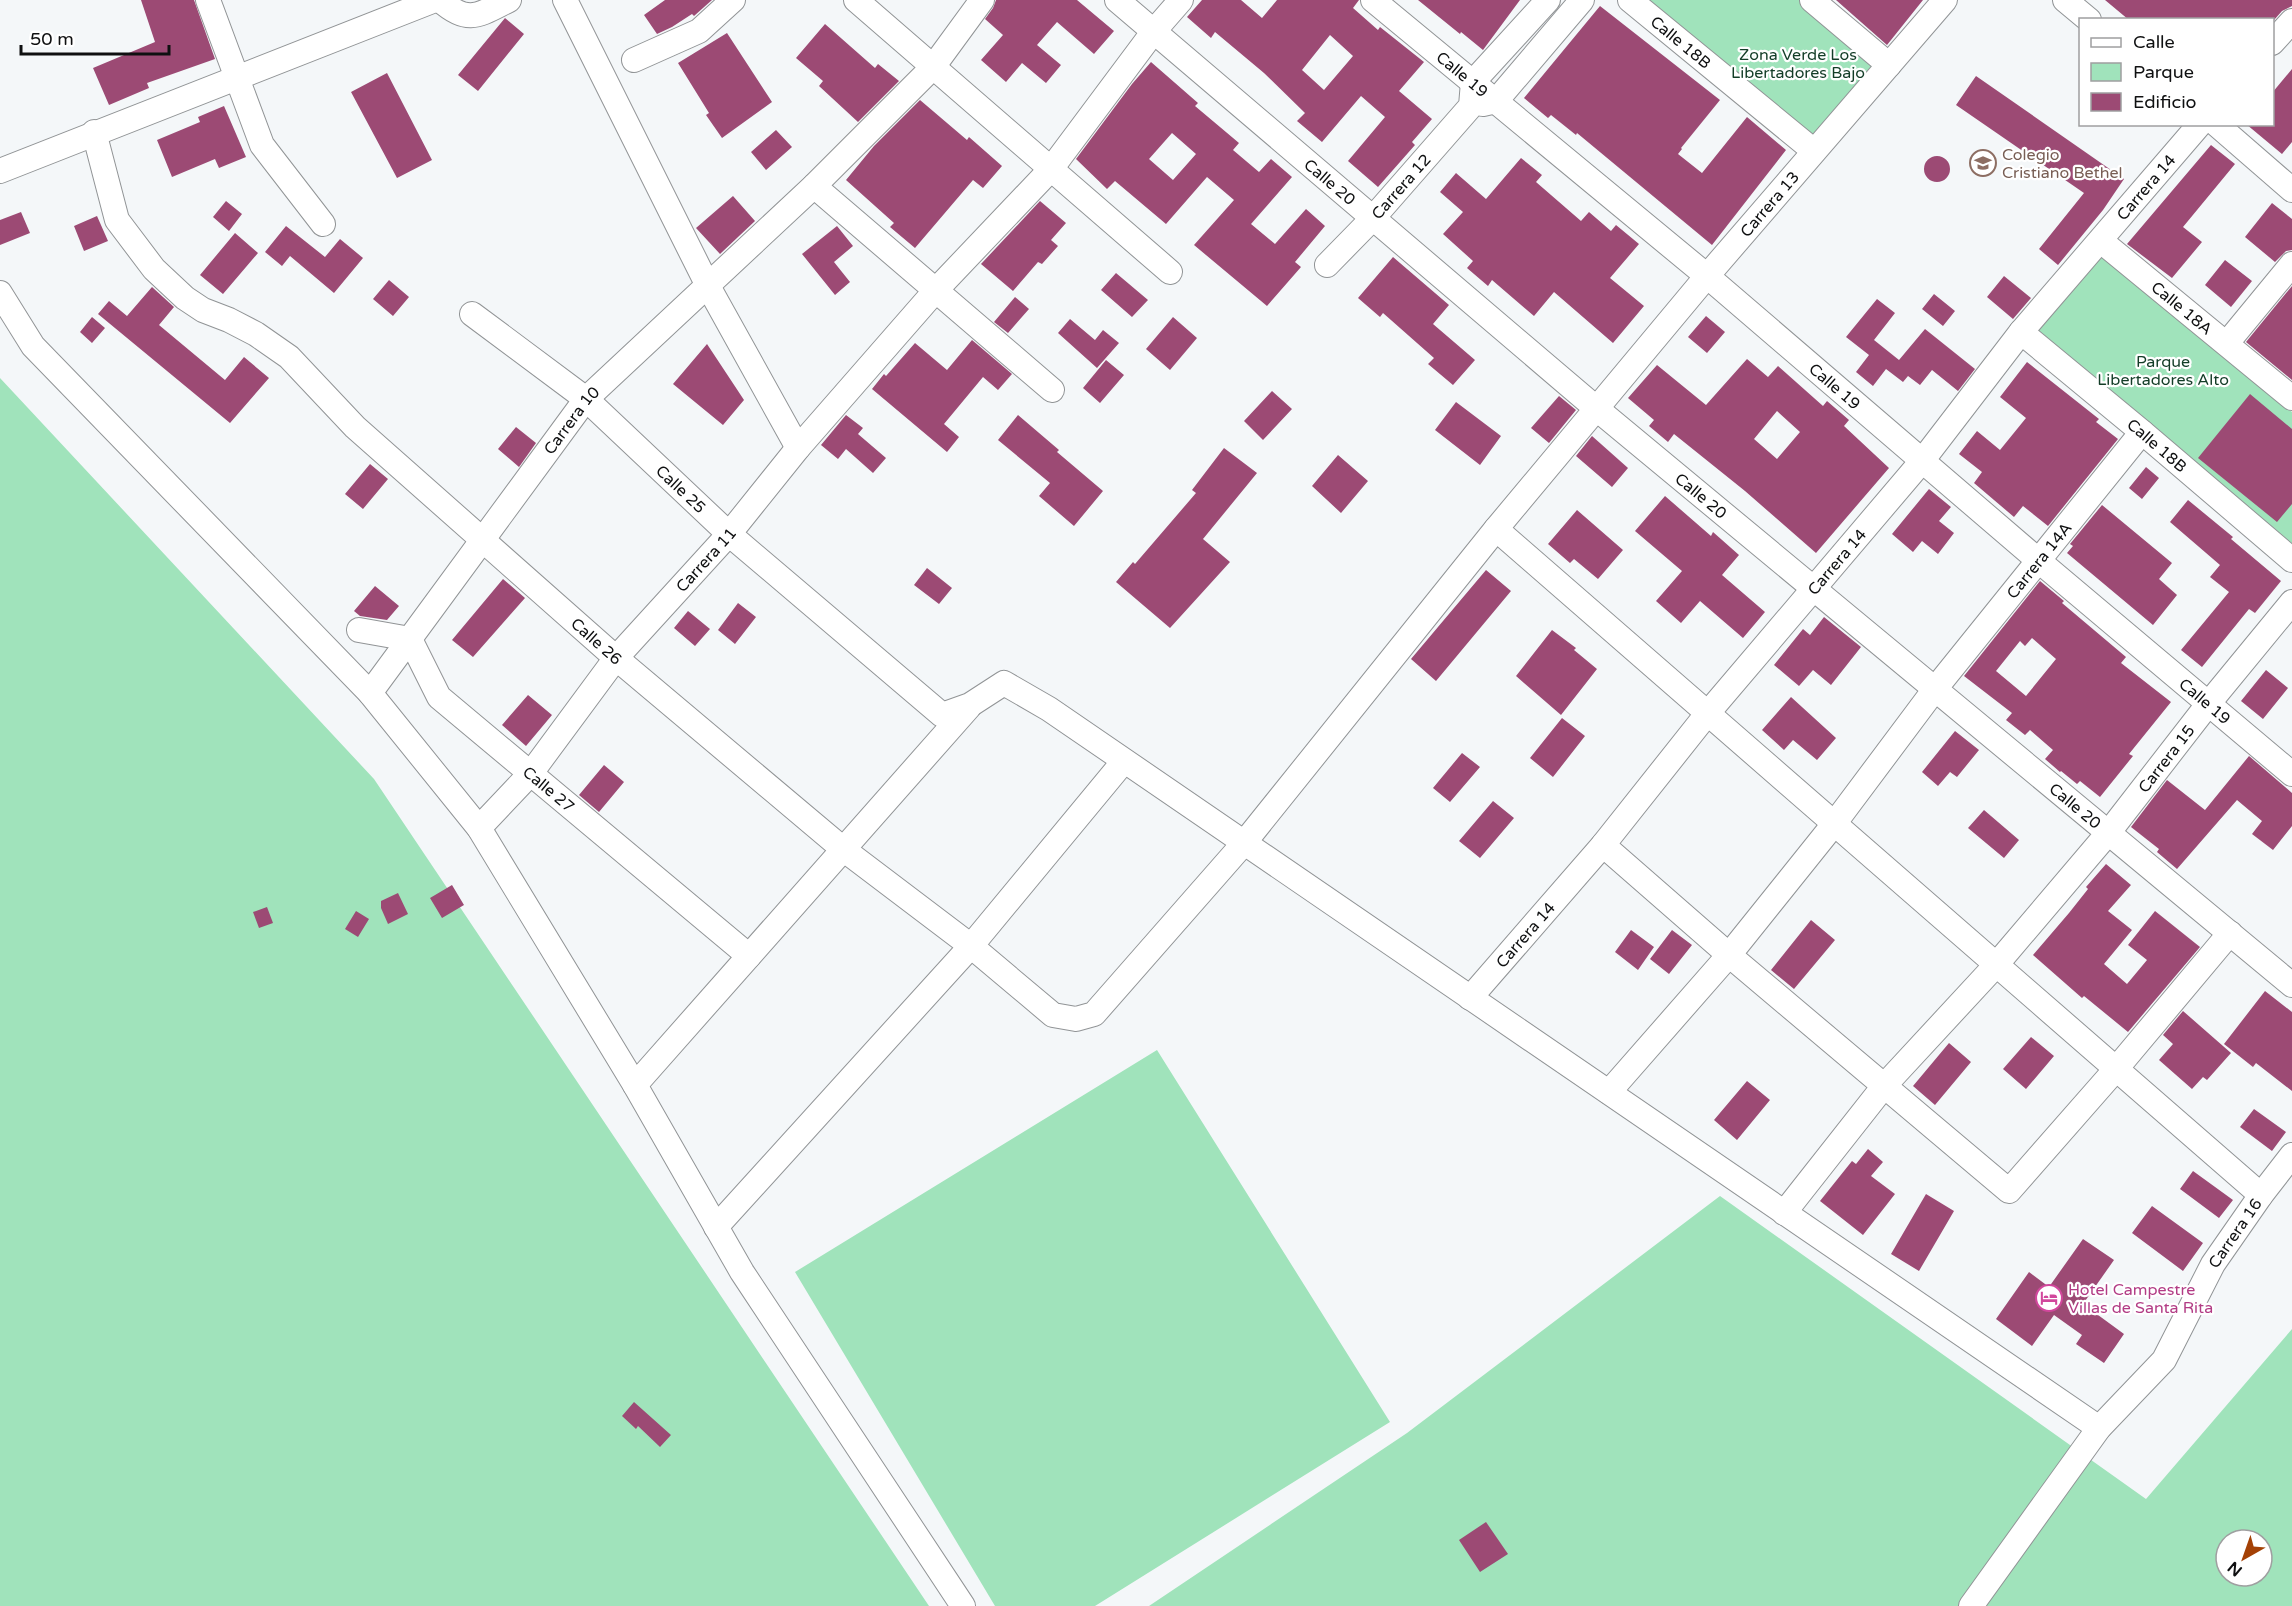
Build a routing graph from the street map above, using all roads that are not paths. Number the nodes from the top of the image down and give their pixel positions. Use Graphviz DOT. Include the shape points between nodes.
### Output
graph roads {
  1 [pos="208,0"];
  2 [pos="438,0"];
  3 [pos="509,0"];
  4 [pos="565,0"];
  5 [pos="733,0"];
  6 [pos="856,0"];
  7 [pos="982,0"];
  8 [pos="1117,0"];
  9 [pos="1181,0"];
  10 [pos="1373,0"];
  11 [pos="1548,0"];
  12 [pos="1582,0"];
  13 [pos="1630,0"];
  14 [pos="1812,0"];
  15 [pos="1945,0"];
  16 [pos="2065,0"];
  17 [pos="2087,18"];
  18 [pos="2292,21"];
  19 [pos="1154,31"];
  20 [pos="2274,41"];
  21 [pos="634,60"];
  22 [pos="1889,65"];
  23 [pos="933,67"];
  24 [pos="237,79"];
  25 [pos="1473,82"];
  26 [pos="1496,101"];
  27 [pos="1471,106"];
  28 [pos="2198,126"];
  29 [pos="2218,126"];
  30 [pos="94,132"];
  31 [pos="1814,152"];
  32 [pos="1051,169"];
  33 [pos="0,171"];
  34 [pos="814,186"];
  35 [pos="2292,190"];
  36 [pos="1373,218"];
  37 [pos="323,224"];
  38 [pos="2101,241"];
  39 [pos="2292,264"];
  40 [pos="1327,265"];
  41 [pos="1170,272"];
  42 [pos="1707,276"];
  43 [pos="708,286"];
  44 [pos="936,290"];
  45 [pos="0,293"];
  46 [pos="472,314"];
  47 [pos="2021,332"];
  48 [pos="2227,343"];
  49 [pos="1052,390"];
  50 [pos="2292,398"];
  51 [pos="586,399"];
  52 [pos="1597,409"];
  53 [pos="2142,432"];
  54 [pos="798,448"];
  55 [pos="1922,461"];
  56 [pos="1496,529"];
  57 [pos="729,534"];
  58 [pos="482,538"];
  59 [pos="2292,560"];
  60 [pos="2038,561"];
  61 [pos="1813,588"];
  62 [pos="2292,602"];
  63 [pos="359,630"];
  64 [pos="410,639"];
  65 [pos="616,658"];
  66 [pos="1935,689"];
  67 [pos="370,693"];
  68 [pos="2209,703"];
  69 [pos="970,705"];
  70 [pos="1707,714"];
  71 [pos="1124,761"];
  72 [pos="531,772"];
  73 [pos="2292,774"];
  74 [pos="1834,824"];
  75 [pos="479,828"];
  76 [pos="2109,832"];
  77 [pos="1244,843"];
  78 [pos="1603,845"];
  79 [pos="843,849"];
  80 [pos="2230,933"];
  81 [pos="971,946"];
  82 [pos="749,956"];
  83 [pos="1729,956"];
  84 [pos="1996,965"];
  85 [pos="2292,985"];
  86 [pos="1470,998"];
  87 [pos="2116,1069"];
  88 [pos="635,1085"];
  89 [pos="1884,1086"];
  90 [pos="1609,1092"];
  91 [pos="2292,1155"];
  92 [pos="2261,1195"];
  93 [pos="1784,1213"];
  94 [pos="716,1227"];
  95 [pos="2099,1428"];
  96 [pos="963,1606"];
  97 [pos="1971,1606"];
  1 -- 24 [label="street"];
  2 -- 3 [label="street" via="453,12 475,17"];
  2 -- 24 [label="street"];
  4 -- 43 [label="street"];
  5 -- 21 [label="street" via="699,31"];
  6 -- 23 [label="street"];
  7 -- 23 [label="street, Carrera 10"];
  8 -- 19 [label="street, Calle 20"];
  9 -- 19 [label="street"];
  10 -- 25 [label="street, Calle 19"];
  11 -- 25 [label="street"];
  12 -- 26 [label="street"];
  13 -- 31 [label="street, Calle 18B"];
  14 -- 22 [label="street"];
  15 -- 22 [label="street, Carrera 13"];
  16 -- 17 [label="street"];
  18 -- 20 [label="street"];
  19 -- 32 [label="street, Carrera 11"];
  19 -- 36 [label="street, Calle 20"];
  22 -- 31 [label="street, Carrera 13"];
  23 -- 32 [label="street"];
  23 -- 34 [label="street, Carrera 10"];
  24 -- 30 [label="street"];
  24 -- 37 [label="street" via="262,145"];
  25 -- 26 [label="street, Calle 19"];
  25 -- 27 [label="street"];
  26 -- 27 [label="street"];
  26 -- 42 [label="street, Calle 19"];
  27 -- 36 [label="street, Carrera 12"];
  28 -- 38 [label="street, Carrera 14"];
  29 -- 35 [label="street"];
  30 -- 33 [label="street"];
  30 -- 58 [label="street, Calle 26" via="117,220 154,269 203,310 256,334 289,357 355,427"];
  31 -- 42 [label="street, Carrera 13"];
  32 -- 41 [label="street"];
  32 -- 44 [label="street, Carrera 11"];
  34 -- 43 [label="street, Carrera 10"];
  34 -- 44 [label="street"];
  36 -- 40 [label="street, Carrera 12"];
  36 -- 52 [label="street, Calle 20"];
  38 -- 47 [label="street, Carrera 14"];
  38 -- 48 [label="street, Calle 18A"];
  39 -- 48 [label="street"];
  42 -- 52 [label="street, Carrera 13"];
  42 -- 55 [label="street, Calle 19"];
  43 -- 51 [label="street, Carrera 10"];
  43 -- 54 [label="street"];
  44 -- 49 [label="street"];
  44 -- 54 [label="street, Carrera 11"];
  45 -- 67 [label="street" via="33,346"];
  46 -- 51 [label="street, Calle 25"];
  47 -- 53 [label="street, Calle 18B"];
  47 -- 55 [label="street, Carrera 14"];
  48 -- 50 [label="street, Calle 18A"];
  51 -- 57 [label="street, Calle 25"];
  51 -- 58 [label="street, Carrera 10"];
  52 -- 56 [label="street, Carrera 13"];
  52 -- 61 [label="street, Calle 20"];
  53 -- 59 [label="street, Calle 18B"];
  53 -- 60 [label="street, Carrera 14A"];
  54 -- 57 [label="street, Carrera 11"];
  55 -- 60 [label="street, Calle 19"];
  55 -- 61 [label="street, Carrera 14"];
  56 -- 70 [label="street"];
  56 -- 77 [label="street, Carrera 13"];
  57 -- 65 [label="street, Carrera 11"];
  57 -- 69 [label="street, Calle 25" via="942,715"];
  58 -- 64 [label="street, Carrera 10"];
  58 -- 65 [label="street, Calle 26"];
  60 -- 66 [label="street, Carrera 14A"];
  60 -- 68 [label="street, Calle 19"];
  61 -- 66 [label="street, Calle 20"];
  61 -- 70 [label="street, Carrera 14"];
  62 -- 68 [label="street, Carrera 15"];
  63 -- 64 [label="street"];
  64 -- 67 [label="street, Carrera 10"];
  64 -- 72 [label="street, Calle 27" via="439,698"];
  65 -- 72 [label="street, Carrera 11"];
  65 -- 79 [label="street, Calle 26"];
  66 -- 74 [label="street, Carrera 14A"];
  66 -- 76 [label="street, Calle 20"];
  67 -- 75 [label="street"];
  68 -- 73 [label="street, Calle 19"];
  68 -- 76 [label="street, Carrera 15"];
  69 -- 71 [label="street" via="1004,683"];
  69 -- 79 [label="street"];
  70 -- 74 [label="street"];
  70 -- 78 [label="street, Carrera 14"];
  71 -- 77 [label="street"];
  71 -- 81 [label="street"];
  72 -- 75 [label="street, Carrera 11"];
  72 -- 82 [label="street, Calle 27"];
  74 -- 83 [label="street, Carrera 14A"];
  74 -- 84 [label="street"];
  75 -- 88 [label="street"];
  76 -- 80 [label="street, Calle 20"];
  76 -- 84 [label="street, Carrera 15"];
  77 -- 81 [label="street, Calle 26" via="1094,1014 1076,1019 1053,1015"];
  77 -- 86 [label="street"];
  78 -- 83 [label="street"];
  78 -- 86 [label="street, Carrera 14"];
  79 -- 81 [label="street, Calle 26"];
  79 -- 82 [label="street"];
  80 -- 85 [label="street, Calle 20"];
  80 -- 87 [label="street"];
  81 -- 94 [label="street"];
  82 -- 88 [label="street"];
  83 -- 89 [label="street"];
  83 -- 90 [label="street, Carrera 14A"];
  84 -- 87 [label="street"];
  84 -- 89 [label="street, Carrera 15"];
  86 -- 90 [label="street"];
  87 -- 89 [label="street" via="2009,1191"];
  87 -- 92 [label="street"];
  88 -- 94 [label="street"];
  89 -- 93 [label="street, Carrera 15"];
  90 -- 93 [label="street"];
  91 -- 92 [label="street, Carrera 16"];
  92 -- 95 [label="street, Carrera 16" via="2214,1264 2164,1360"];
  93 -- 95 [label="street"];
  94 -- 96 [label="street" via="748,1282"];
  95 -- 97 [label="street, Carrera 16"];
}
